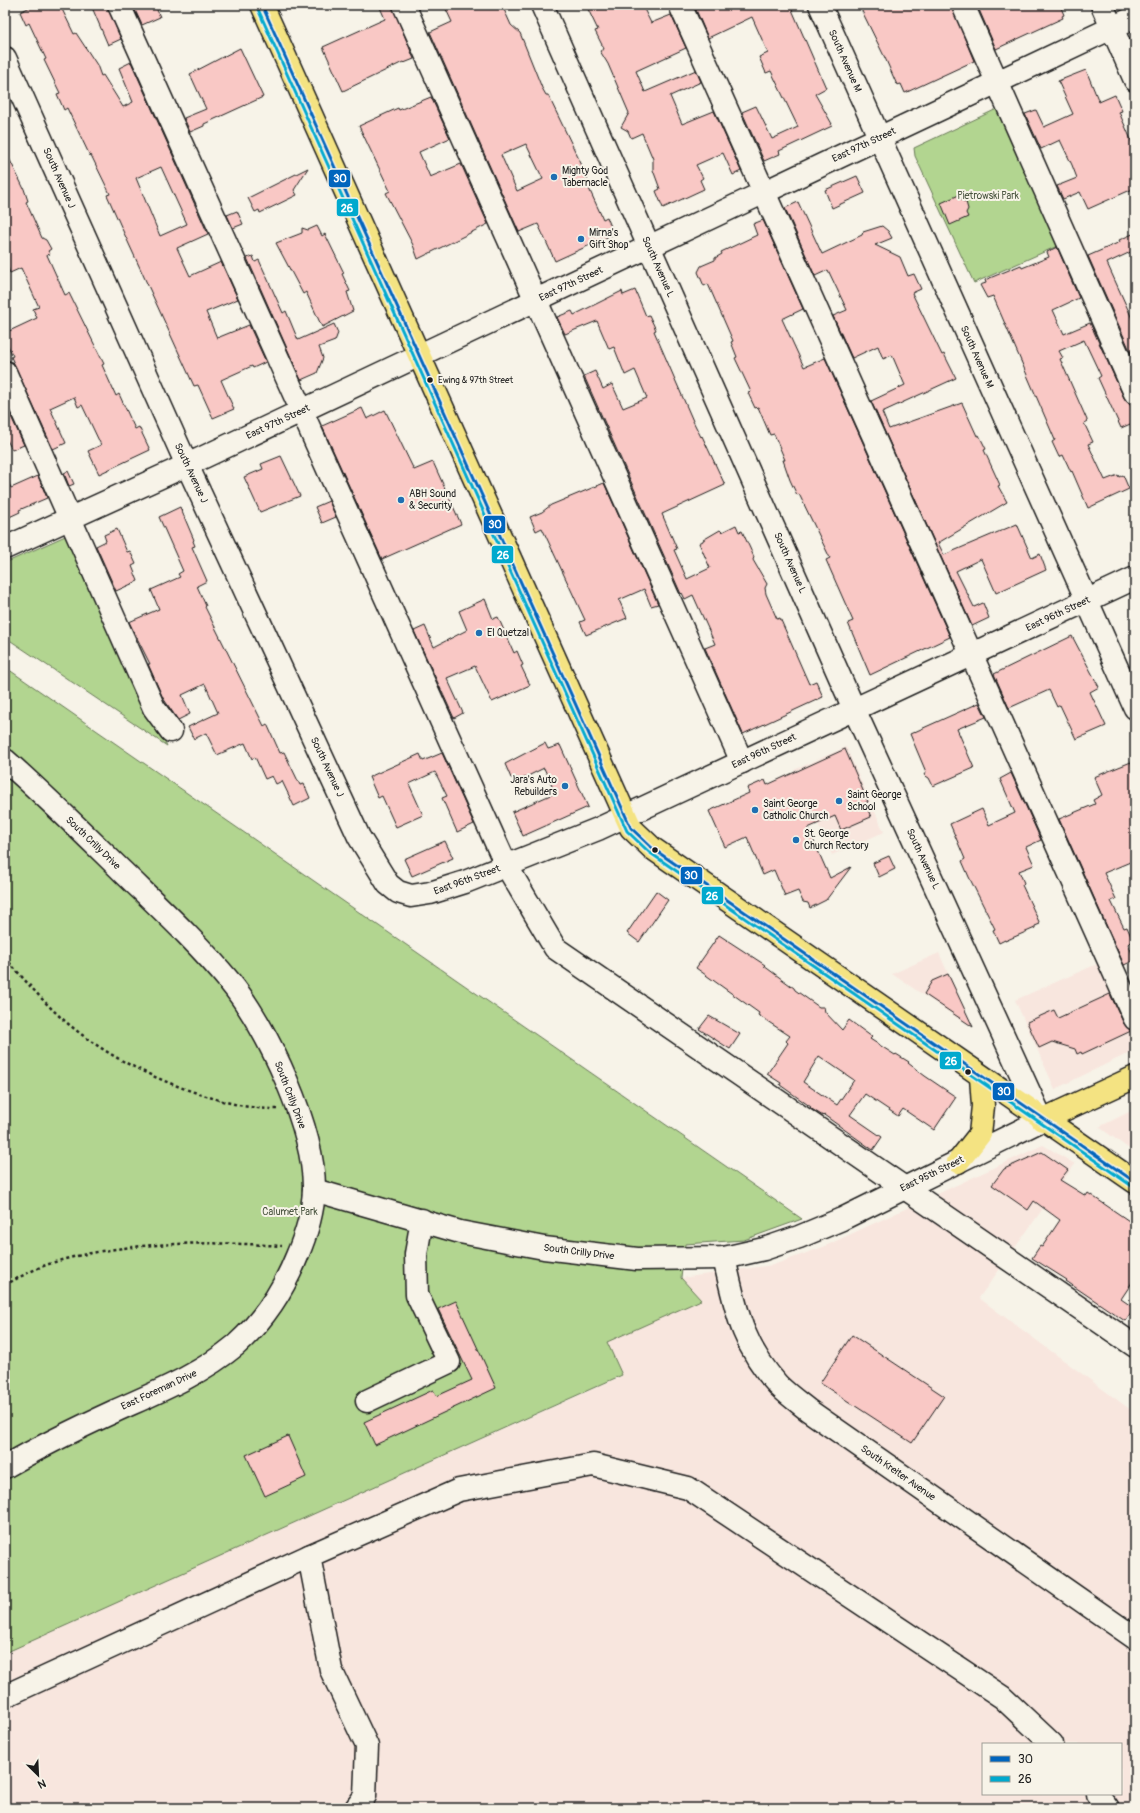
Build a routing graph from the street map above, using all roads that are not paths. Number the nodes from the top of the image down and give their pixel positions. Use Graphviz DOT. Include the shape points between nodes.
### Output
graph roads {
  1 [pos="119,5"];
  2 [pos="262,5"];
  3 [pos="404,5"];
  4 [pos="542,5"];
  5 [pos="680,5"];
  6 [pos="820,5"];
  7 [pos="963,5"];
  8 [pos="1102,5"];
  9 [pos="1135,17"];
  10 [pos="1112,28"];
  11 [pos="5,58"];
  12 [pos="1135,80"];
  13 [pos="998,82"];
  14 [pos="879,138"];
  15 [pos="764,192"];
  16 [pos="649,247"];
  17 [pos="536,300"];
  18 [pos="419,355"];
  19 [pos="5,372"];
  20 [pos="1135,393"];
  21 [pos="301,411"];
  22 [pos="187,465"];
  23 [pos="70,518"];
  24 [pos="5,548"];
  25 [pos="1135,578"];
  26 [pos="1086,600"];
  27 [pos="971,654"];
  28 [pos="1135,708"];
  29 [pos="854,710"];
  30 [pos="171,731"];
  31 [pos="5,760"];
  32 [pos="742,762"];
  33 [pos="625,816"];
  34 [pos="506,865"];
  35 [pos="388,884"];
  36 [pos="1135,1019"];
  37 [pos="981,1077"];
  38 [pos="1135,1077"];
  39 [pos="1042,1120"];
  40 [pos="958,1162"];
  41 [pos="1135,1182"];
  42 [pos="904,1188"];
  43 [pos="314,1190"];
  44 [pos="422,1220"];
  45 [pos="724,1258"];
  46 [pos="1135,1346"];
  47 [pos="367,1402"];
  48 [pos="5,1466"];
  49 [pos="309,1556"];
  50 [pos="1135,1638"];
  51 [pos="5,1696"];
  52 [pos="1051,1743"];
  53 [pos="1098,1795"];
  54 [pos="356,1808"];
  55 [pos="1108,1808"];
  1 -- 21 [label="street"];
  2 -- 18 [label="main road"];
  3 -- 17 [label="street"];
  4 -- 16 [label="street, South Avenue L"];
  5 -- 15 [label="street"];
  6 -- 14 [label="street, South Avenue M"];
  7 -- 13 [label="street"];
  8 -- 10 [label="street"];
  9 -- 10 [label="street, East 97th Street"];
  10 -- 12 [label="street"];
  10 -- 13 [label="street, East 97th Street"];
  11 -- 22 [label="street, South Avenue J"];
  13 -- 14 [label="street, East 97th Street"];
  13 -- 20 [label="street"];
  14 -- 15 [label="street, East 97th Street"];
  14 -- 26 [label="street, South Avenue M"];
  15 -- 16 [label="street, East 97th Street"];
  15 -- 27 [label="street"];
  16 -- 17 [label="street, East 97th Street"];
  16 -- 29 [label="street, South Avenue L"];
  17 -- 18 [label="street, East 97th Street"];
  17 -- 32 [label="street"];
  18 -- 21 [label="street, East 97th Street"];
  18 -- 33 [label="main road"];
  19 -- 23 [label="street"];
  21 -- 22 [label="street, East 97th Street"];
  21 -- 34 [label="street"];
  22 -- 23 [label="street, East 97th Street"];
  22 -- 35 [label="street, South Avenue J" via="359,837"];
  23 -- 24 [label="street, East 97th Street"];
  23 -- 30 [label="street" via="154,708"];
  25 -- 26 [label="street, East 96th Street"];
  26 -- 27 [label="street, East 96th Street"];
  26 -- 28 [label="street, South Avenue M"];
  27 -- 29 [label="street, East 96th Street"];
  27 -- 36 [label="street"];
  29 -- 32 [label="street, East 96th Street"];
  29 -- 39 [label="street, South Avenue L"];
  31 -- 43 [label="street, South Crilly Drive" via="200,948 232,984 256,1018 297,1108 306,1134"];
  32 -- 33 [label="street, East 96th Street"];
  33 -- 34 [label="street, East 96th Street"];
  33 -- 37 [label="main road" via="638,836 652,848"];
  34 -- 35 [label="street, East 96th Street" via="430,894 411,896 398,892"];
  34 -- 42 [label="street" via="556,948"];
  37 -- 39 [label="main road"];
  37 -- 40 [label="main road" via="983,1106 980,1134"];
  38 -- 39 [label="main road, East 95th Street"];
  39 -- 40 [label="street, East 95th Street"];
  39 -- 41 [label="main road"];
  40 -- 42 [label="street, East 95th Street"];
  42 -- 45 [label="street, East 95th Street" via="799,1237 764,1249"];
  42 -- 46 [label="street"];
  43 -- 44 [label="street, South Crilly Drive"];
  43 -- 48 [label="street, East Foreman Drive" via="309,1223 301,1247 275,1301 238,1343 216,1361 191,1376 112,1412"];
  44 -- 45 [label="street, South Crilly Drive" via="460,1232 544,1248 637,1259"];
  44 -- 47 [label="street" via="416,1254 417,1295 449,1362"];
  45 -- 50 [label="street, South Kreiter Avenue" via="736,1312 747,1341 759,1362 779,1386 808,1410"];
  49 -- 51 [label="street"];
  49 -- 52 [label="street" via="459,1490 593,1465 688,1488 1002,1697"];
  49 -- 54 [label="street" via="331,1670 367,1746 365,1796"];
  53 -- 55 [label="street"];
}
